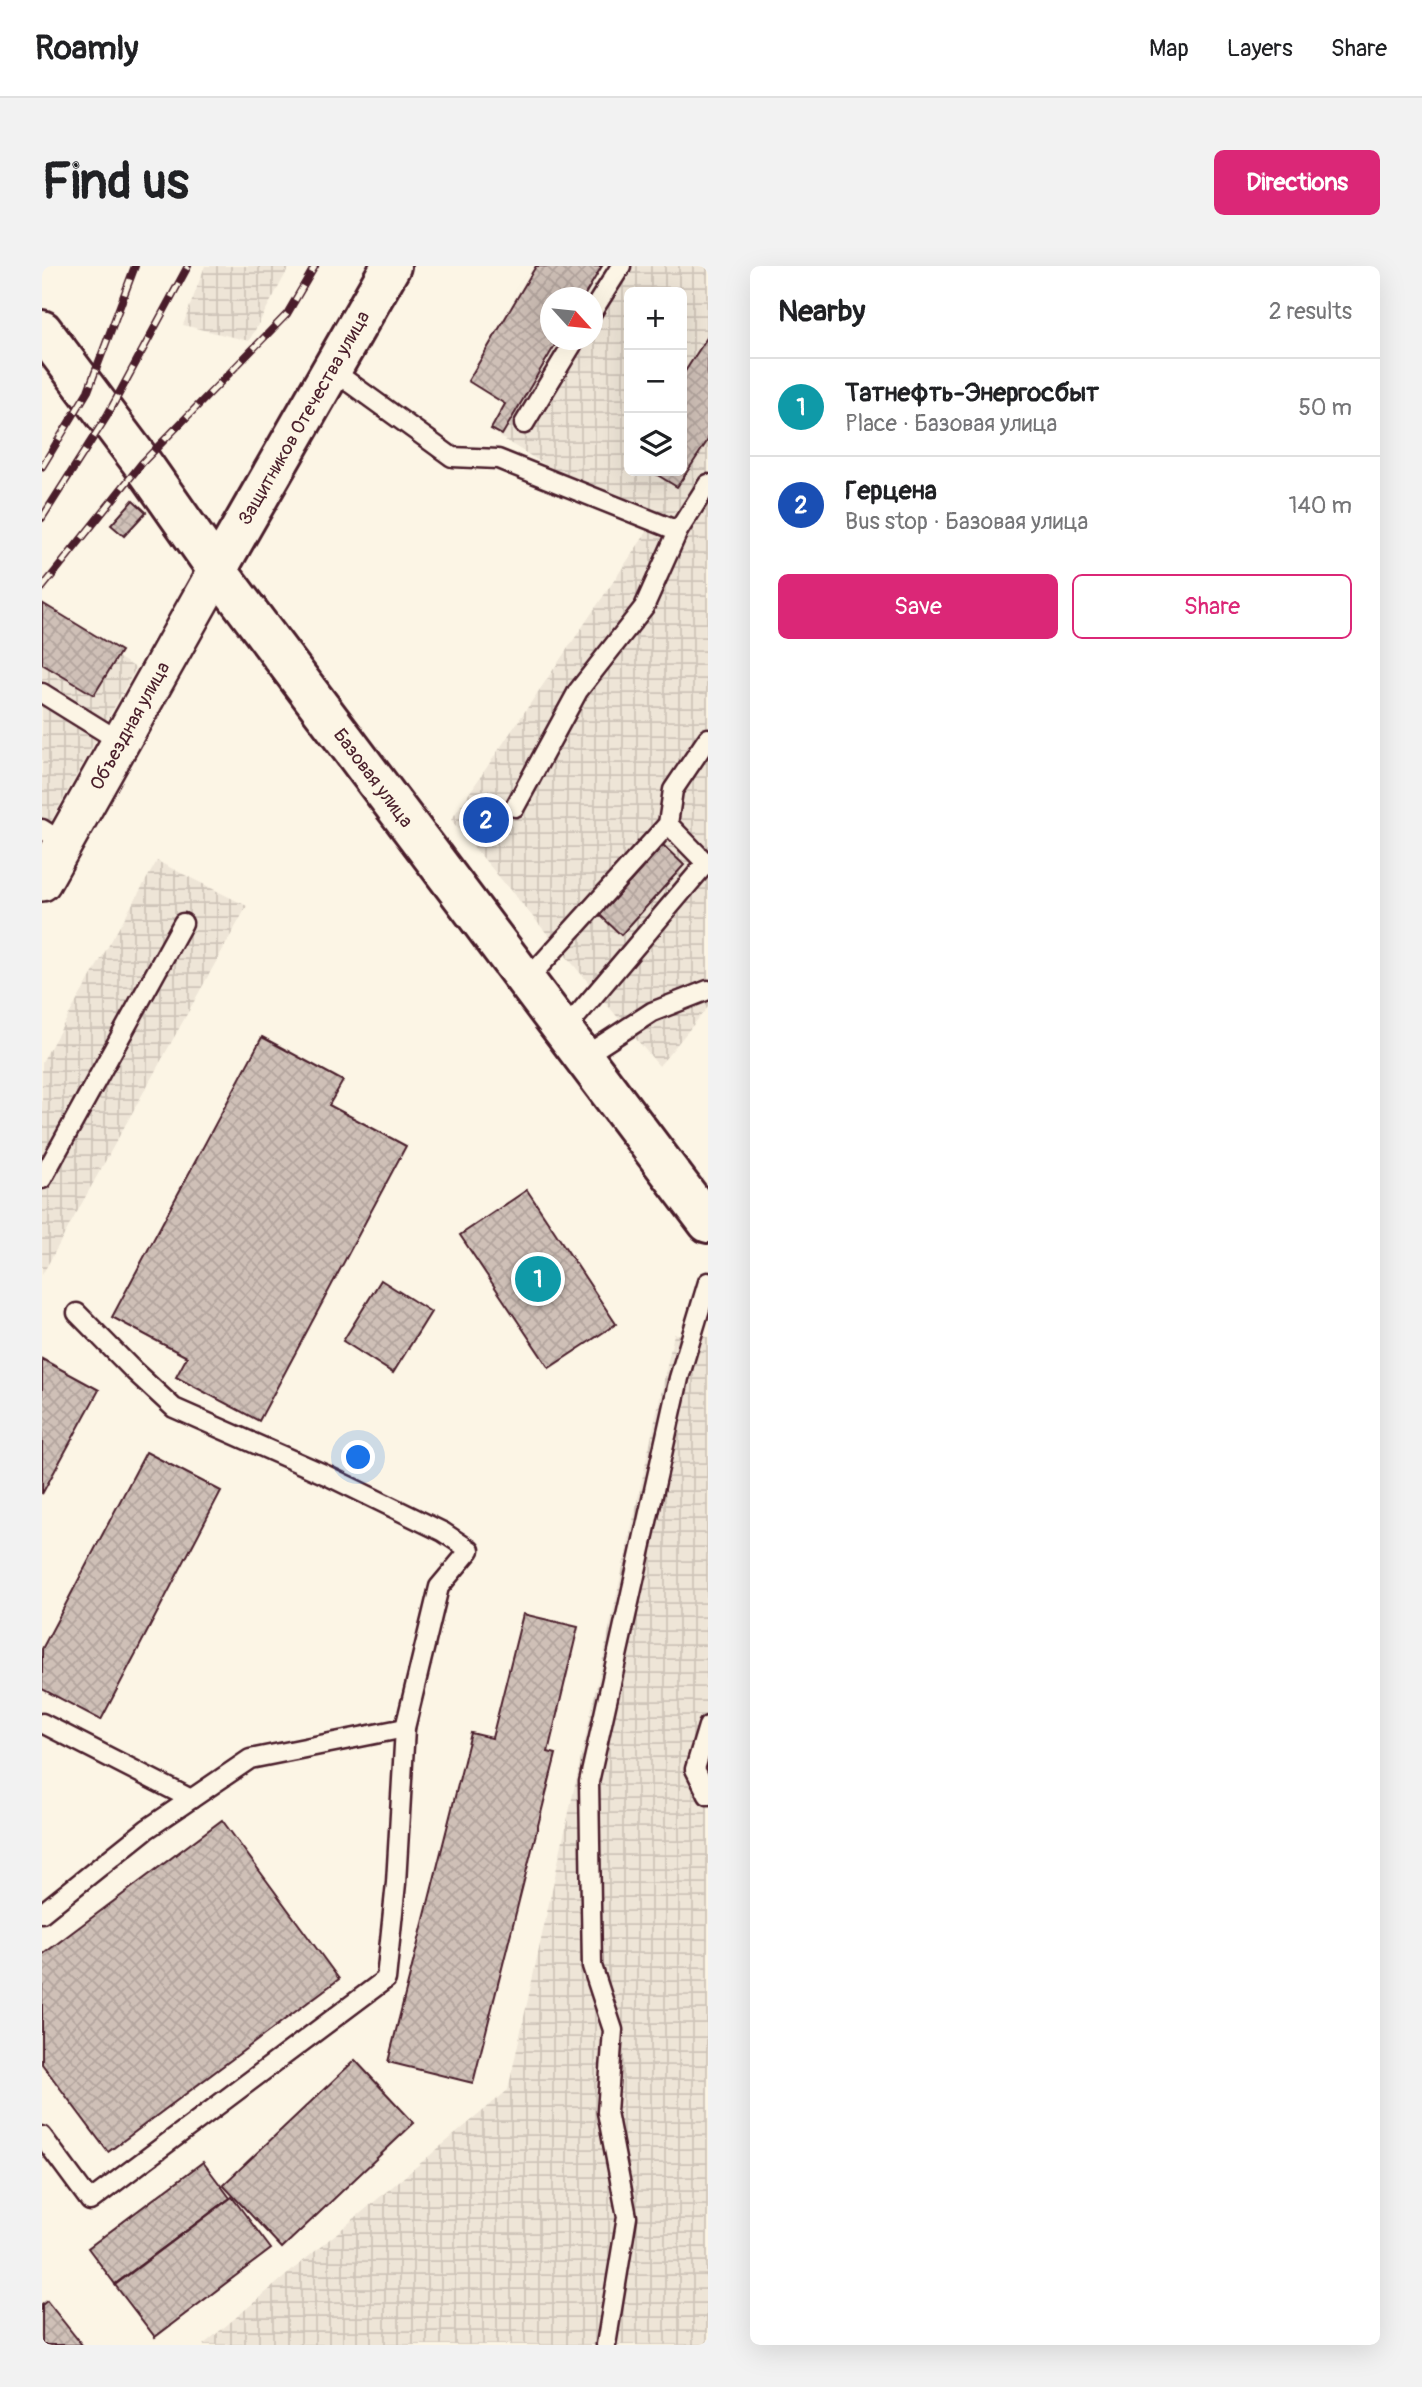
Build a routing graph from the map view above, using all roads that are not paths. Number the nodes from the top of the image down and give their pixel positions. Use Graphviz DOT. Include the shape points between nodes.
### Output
graph roads {
  1 [pos="391,266"];
  2 [pos="621,266"];
  3 [pos="603,296"];
  4 [pos="42,330"];
  5 [pos="569,350"];
  6 [pos="332,370"];
  7 [pos="524,424"];
  8 [pos="708,484"];
  9 [pos="678,531"];
  10 [pos="217,570"];
  11 [pos="42,693"];
  12 [pos="708,737"];
  13 [pos="121,742"];
  14 [pos="515,807"];
  15 [pos="668,824"];
  16 [pos="53,836"];
  17 [pos="707,862"];
  18 [pos="42,882"];
  19 [pos="183,923"];
  20 [pos="526,981"];
  21 [pos="708,990"];
  22 [pos="573,1044"];
  23 [pos="42,1179"];
  24 [pos="708,1223"];
  25 [pos="708,1282"];
  26 [pos="77,1313"];
  27 [pos="42,1723"];
  28 [pos="708,1726"];
  29 [pos="405,1728"];
  30 [pos="708,1795"];
  31 [pos="191,1799"];
  32 [pos="42,1913"];
  33 [pos="42,2136"];
  34 [pos="606,2345"];
  1 -- 6 [label="street, Защитников Отечества улица"];
  2 -- 3 [label="lane"];
  4 -- 10 [label="street, Базовая улица"];
  5 -- 7 [label="lane"];
  6 -- 9 [label="lane" via="452,457 498,459"];
  6 -- 10 [label="street, Защитников Отечества улица"];
  8 -- 9 [label="lane"];
  9 -- 14 [label="lane" via="644,607 578,691"];
  10 -- 13 [label="street, Объездная улица"];
  10 -- 20 [label="street, Базовая улица"];
  11 -- 13 [label="lane"];
  12 -- 15 [label="lane" via="673,790"];
  13 -- 16 [label="street, Объездная улица"];
  15 -- 17 [label="lane"];
  15 -- 20 [label="lane"];
  16 -- 18 [label="street, Объездная улица"];
  17 -- 22 [label="lane"];
  19 -- 23 [label="lane"];
  20 -- 22 [label="street, Базовая улица"];
  21 -- 22 [label="lane"];
  22 -- 24 [label="street, Базовая улица"];
  25 -- 34 [label="lane" via="679,1378 589,1782 592,1966 613,2030 607,2112 627,2217"];
  26 -- 29 [label="lane" via="174,1408 337,1480 470,1550 439,1587"];
  27 -- 31 [label="lane"];
  28 -- 30 [label="lane" via="695,1769"];
  29 -- 31 [label="lane" via="250,1759"];
  29 -- 33 [label="lane" via="386,1979 90,2201"];
  31 -- 32 [label="lane"];
}
